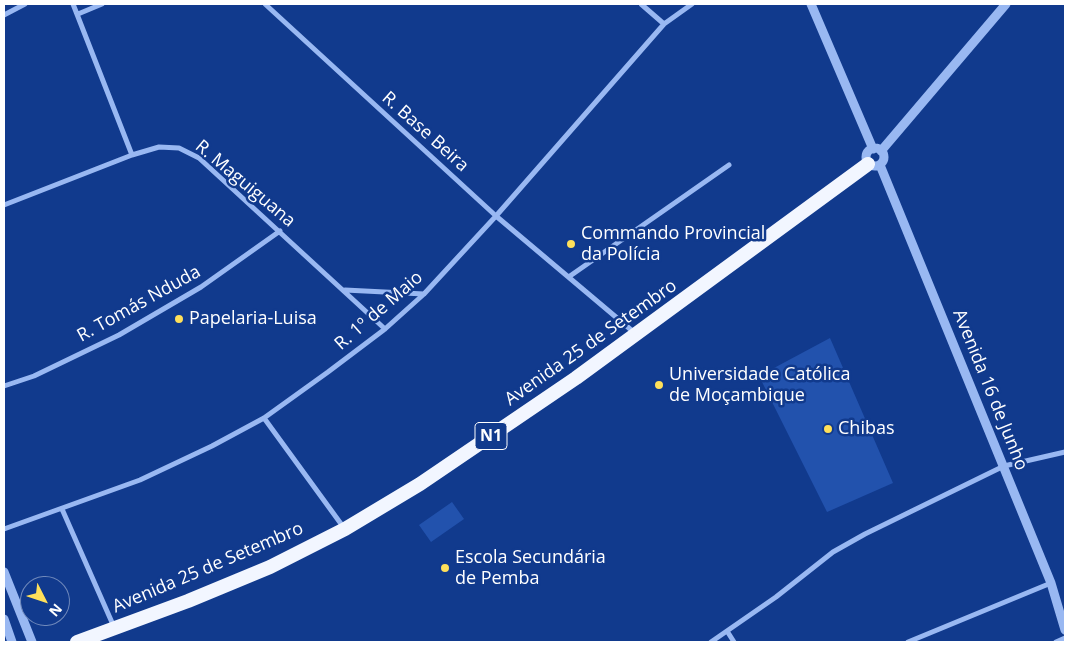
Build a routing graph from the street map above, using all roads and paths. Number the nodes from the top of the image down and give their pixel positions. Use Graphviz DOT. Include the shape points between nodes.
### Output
graph roads {
  1 [pos="25,4"];
  2 [pos="73,4"];
  3 [pos="102,4"];
  4 [pos="265,4"];
  5 [pos="641,4"];
  6 [pos="692,4"];
  7 [pos="811,4"];
  8 [pos="1006,4"];
  9 [pos="78,14"];
  10 [pos="4,15"];
  11 [pos="664,24"];
  12 [pos="877,150"];
  13 [pos="132,155"];
  14 [pos="874,164"];
  15 [pos="729,165"];
  16 [pos="4,205"];
  17 [pos="496,216"];
  18 [pos="280,230"];
  19 [pos="570,276"];
  20 [pos="345,290"];
  21 [pos="424,294"];
  22 [pos="385,329"];
  23 [pos="636,334"];
  24 [pos="4,386"];
  25 [pos="264,418"];
  26 [pos="1065,452"];
  27 [pos="1004,466"];
  28 [pos="62,508"];
  29 [pos="4,529"];
  30 [pos="345,529"];
  31 [pos="4,572"];
  32 [pos="1051,583"];
  33 [pos="4,619"];
  34 [pos="114,628"];
  35 [pos="1065,630"];
  36 [pos="727,632"];
  37 [pos="1065,638"];
  38 [pos="12,642"];
  39 [pos="32,642"];
  40 [pos="77,642"];
  41 [pos="712,642"];
  42 [pos="734,642"];
  43 [pos="908,642"];
  44 [pos="1056,642"];
  1 -- 10 [label="street"];
  2 -- 9 [label="street"];
  3 -- 9 [label="street"];
  4 -- 17 [label="street, R. Base Beira"];
  5 -- 11 [label="street"];
  6 -- 11 [label="street, R. 1º de Maio"];
  7 -- 12 [label="street"];
  8 -- 12 [label="street"];
  9 -- 13 [label="street"];
  11 -- 17 [label="street, R. 1º de Maio"];
  12 -- 14 [label="street" via="884,158"];
  12 -- 14 [label="street" via="867,155"];
  13 -- 16 [label="street, R. Maguiguana"];
  13 -- 18 [label="street, R. Maguiguana" via="159,147 179,148 199,158"];
  14 -- 23 [label="highway, Avenida 25 de Setembro / N1"];
  14 -- 27 [label="street, Avenida 16 de Junho"];
  15 -- 19 [label="street"];
  17 -- 19 [label="street, R. Base Beira"];
  17 -- 21 [label="street, R. 1º de Maio"];
  18 -- 20 [label="street, R. Maguiguana"];
  18 -- 24 [label="street, R. Tomás Nduda" via="201,287 118,334 34,376"];
  19 -- 23 [label="street, R. Base Beira"];
  20 -- 21 [label="street"];
  20 -- 22 [label="street, R. Maguiguana"];
  21 -- 22 [label="street, R. 1º de Maio"];
  22 -- 25 [label="street, R. 1º de Maio"];
  23 -- 30 [label="highway, Avenida 25 de Setembro / N1" via="420,484"];
  25 -- 28 [label="street, R. 1º de Maio" via="140,480"];
  25 -- 30 [label="street"];
  26 -- 27 [label="street"];
  27 -- 32 [label="street, Avenida 16 de Junho"];
  27 -- 36 [label="street" via="833,552"];
  28 -- 29 [label="street, R. 1º de Maio"];
  28 -- 34 [label="street"];
  30 -- 34 [label="highway, Avenida 25 de Setembro / N1" via="270,567"];
  31 -- 39 [label="street"];
  32 -- 35 [label="street, Avenida 16 de Junho"];
  32 -- 43 [label="street"];
  33 -- 38 [label="street"];
  34 -- 40 [label="highway, Avenida 25 de Setembro / N1"];
  36 -- 41 [label="street"];
  36 -- 42 [label="street"];
  37 -- 44 [label="street"];
}
